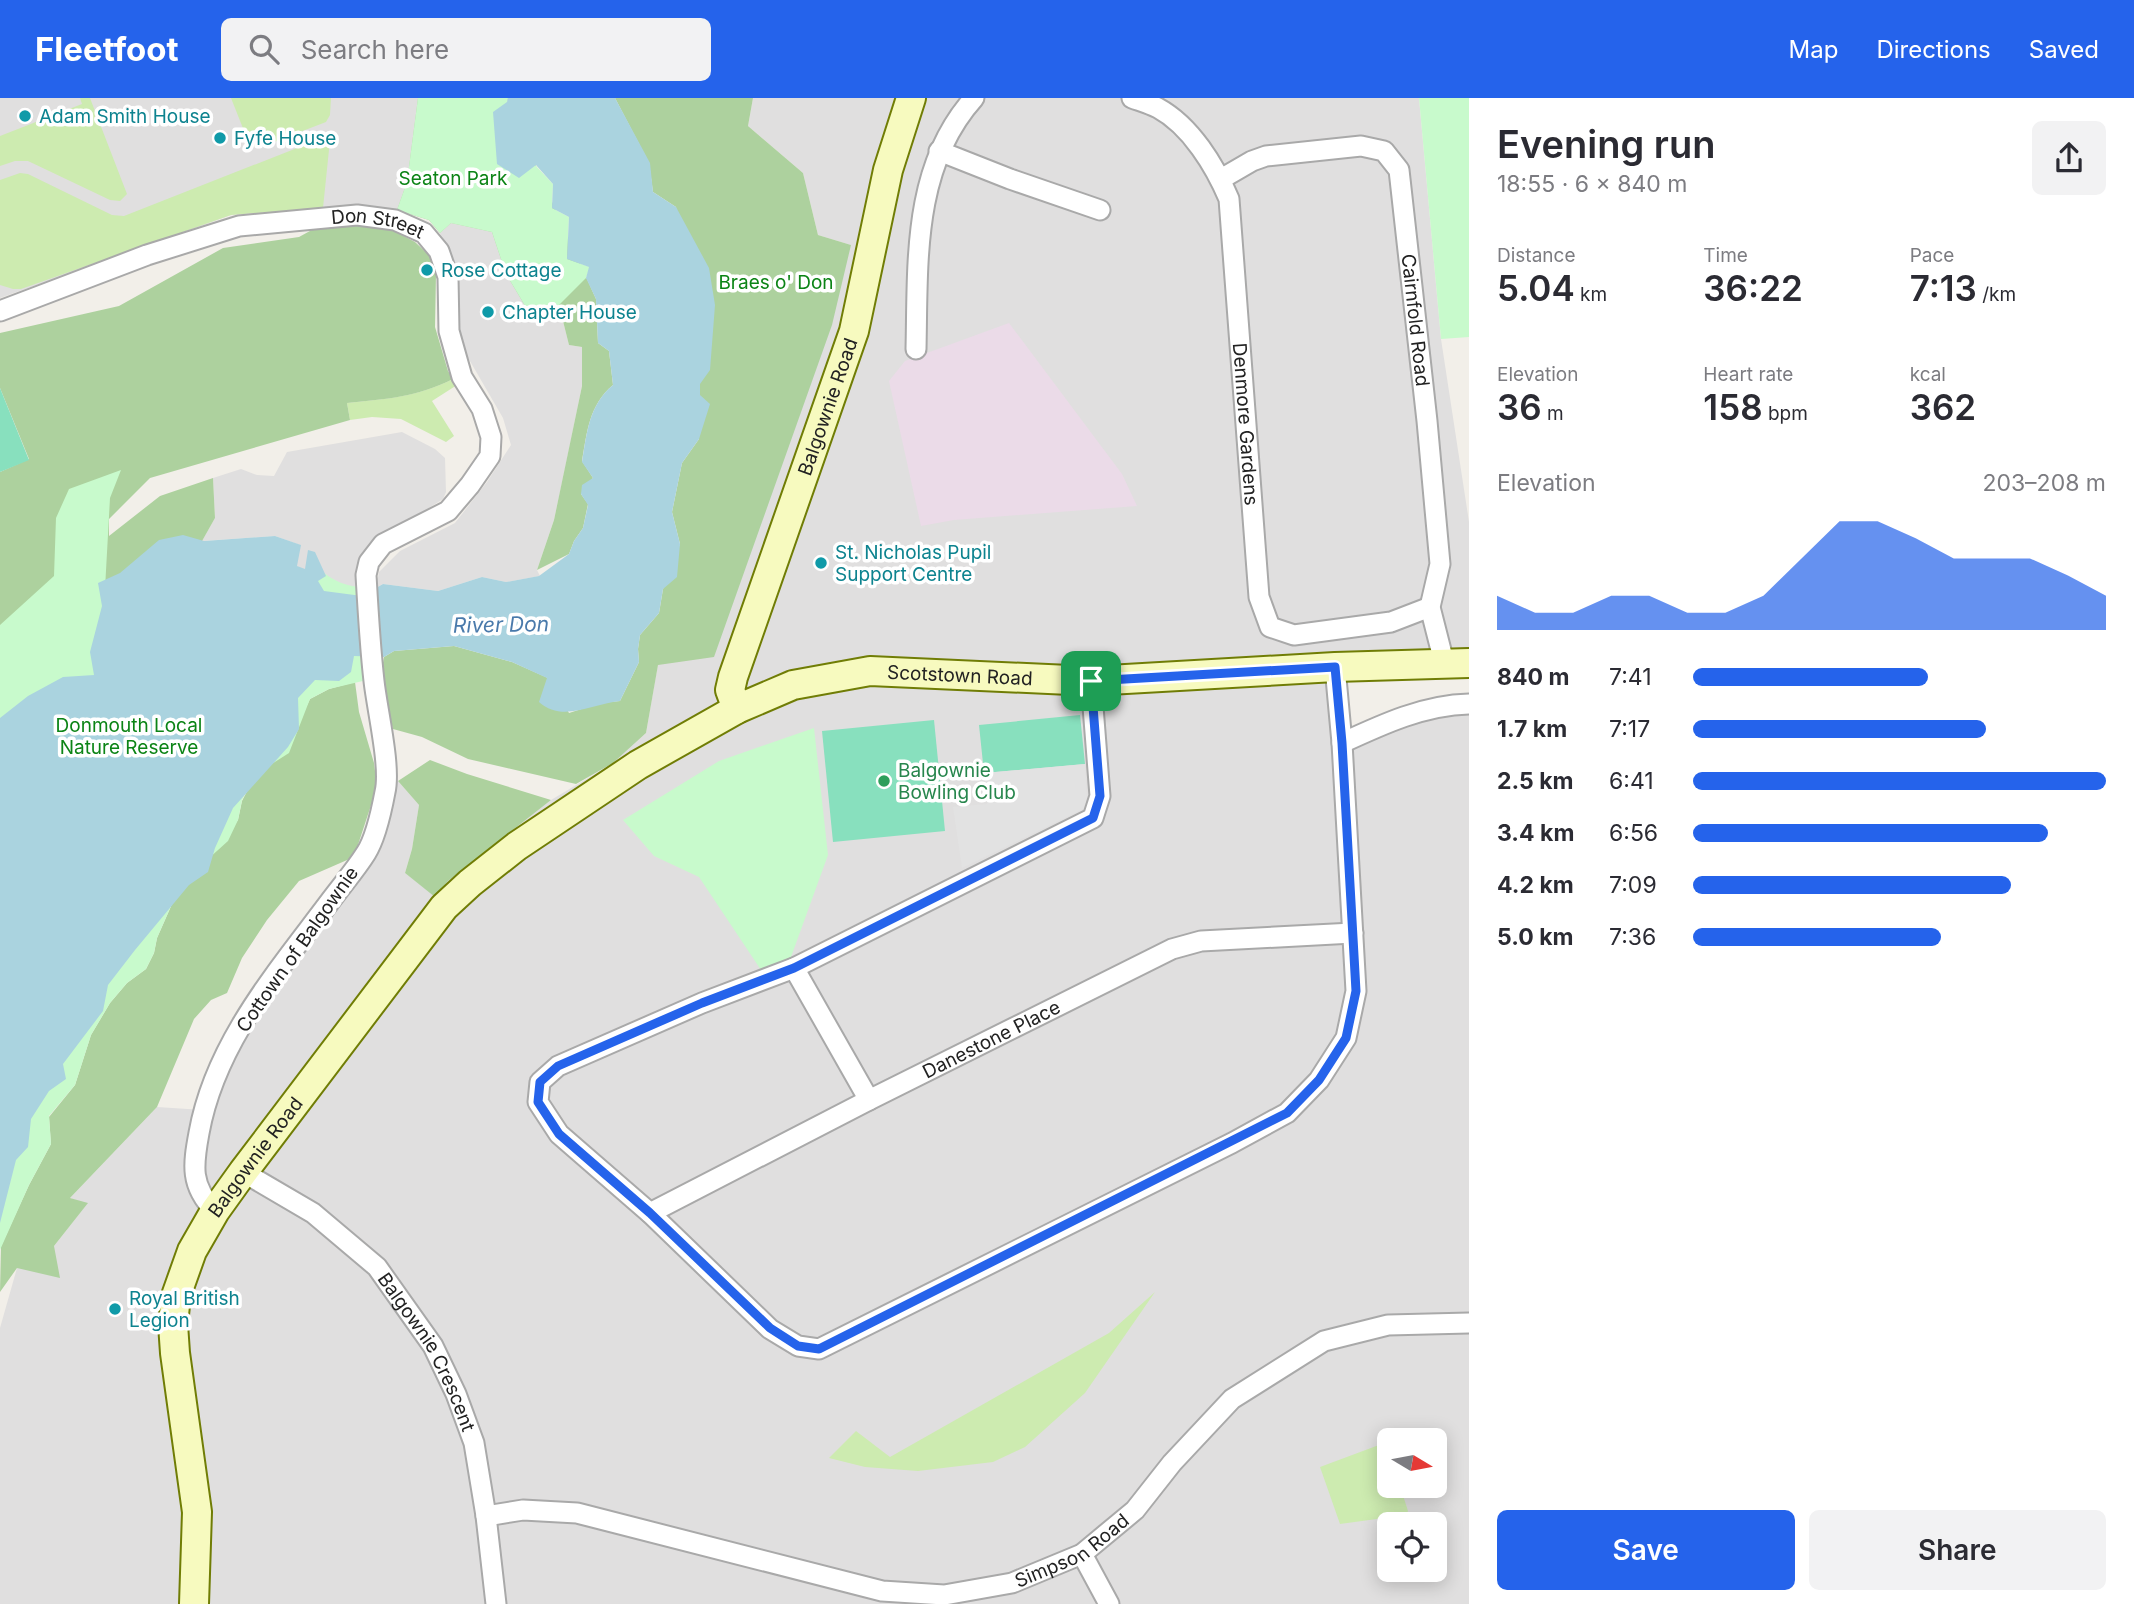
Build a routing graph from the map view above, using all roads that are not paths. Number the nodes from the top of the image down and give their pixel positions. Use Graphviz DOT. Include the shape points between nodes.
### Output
graph roads {
  1 [pos="911,98"];
  2 [pos="974,98"];
  3 [pos="1132,98"];
  4 [pos="939,151"];
  5 [pos="1221,178"];
  6 [pos="1100,210"];
  7 [pos="0,311"];
  8 [pos="916,349"];
  9 [pos="1430,607"];
  10 [pos="1456,662"];
  11 [pos="1335,667"];
  12 [pos="374,680"];
  13 [pos="1091,681"];
  14 [pos="1469,704"];
  15 [pos="737,709"];
  16 [pos="1342,743"];
  17 [pos="569,811"];
  18 [pos="1353,933"];
  19 [pos="794,968"];
  20 [pos="869,1100"];
  21 [pos="243,1172"];
  22 [pos="215,1211"];
  23 [pos="650,1213"];
  24 [pos="1469,1323"];
  25 [pos="486,1516"];
  26 [pos="1082,1554"];
  27 [pos="194,1604"];
  28 [pos="496,1604"];
  29 [pos="1110,1604"];
  1 -- 15 [label="street, Balgownie Road" via="888,170 854,331 733,677 730,690"];
  2 -- 4 [label="street"];
  3 -- 5 [label="street, Denmore Gardens" via="1159,109 1189,134"];
  4 -- 6 [label="street"];
  4 -- 8 [label="street" via="922,216"];
  5 -- 9 [label="street, Denmore Gardens" via="1232,222 1259,597 1270,627 1294,635 1391,622"];
  5 -- 9 [label="street, Cairnfold Road" via="1266,156 1361,146 1384,151 1399,170 1440,564"];
  7 -- 12 [label="street, Don Street" via="147,255 239,226 357,215 395,220 424,233 439,251 448,277 449,331 462,377 482,409 491,437 490,456 448,511 383,544 369,562"];
  9 -- 10 [label="street, Cairnfold Road"];
  10 -- 11 [label="street, Scotstown Road"];
  11 -- 13 [label="street, Scotstown Road"];
  11 -- 16 [label="street"];
  12 -- 22 [label="street, Cottown of Balgownie" via="386,789 368,850 263,991 212,1084 203,1111 195,1172 204,1200"];
  13 -- 15 [label="street, Scotstown Road" via="870,671 793,685"];
  13 -- 19 [label="street" via="1100,796 1093,818"];
  14 -- 16 [label="street" via="1448,704 1406,715"];
  15 -- 17 [label="street, Scotstown Road" via="638,765"];
  16 -- 18 [label="street"];
  17 -- 21 [label="street, Balgownie Road" via="517,846 444,907"];
  18 -- 20 [label="street, Danestone Place" via="1201,941 1172,949"];
  18 -- 23 [label="street" via="1356,991 1346,1038 1319,1080 1287,1113 819,1349 798,1346 770,1328"];
  19 -- 20 [label="street"];
  19 -- 23 [label="street" via="558,1066 540,1082 538,1102 559,1134"];
  20 -- 23 [label="street, Danestone Place"];
  21 -- 22 [label="street, Balgownie Road"];
  21 -- 25 [label="street, Balgownie Crescent" via="313,1213 377,1267 393,1289 433,1346 456,1394 474,1443"];
  22 -- 27 [label="street, Balgownie Road" via="192,1251 176,1296 173,1324 197,1512"];
  24 -- 26 [label="street, Simpson Road" via="1388,1325 1324,1341 1232,1398 1135,1510"];
  25 -- 26 [label="street, Simpson Road" via="523,1510 577,1513 882,1591 944,1595 1012,1583"];
  25 -- 28 [label="street, Balgownie Crescent"];
  26 -- 29 [label="street"];
}
